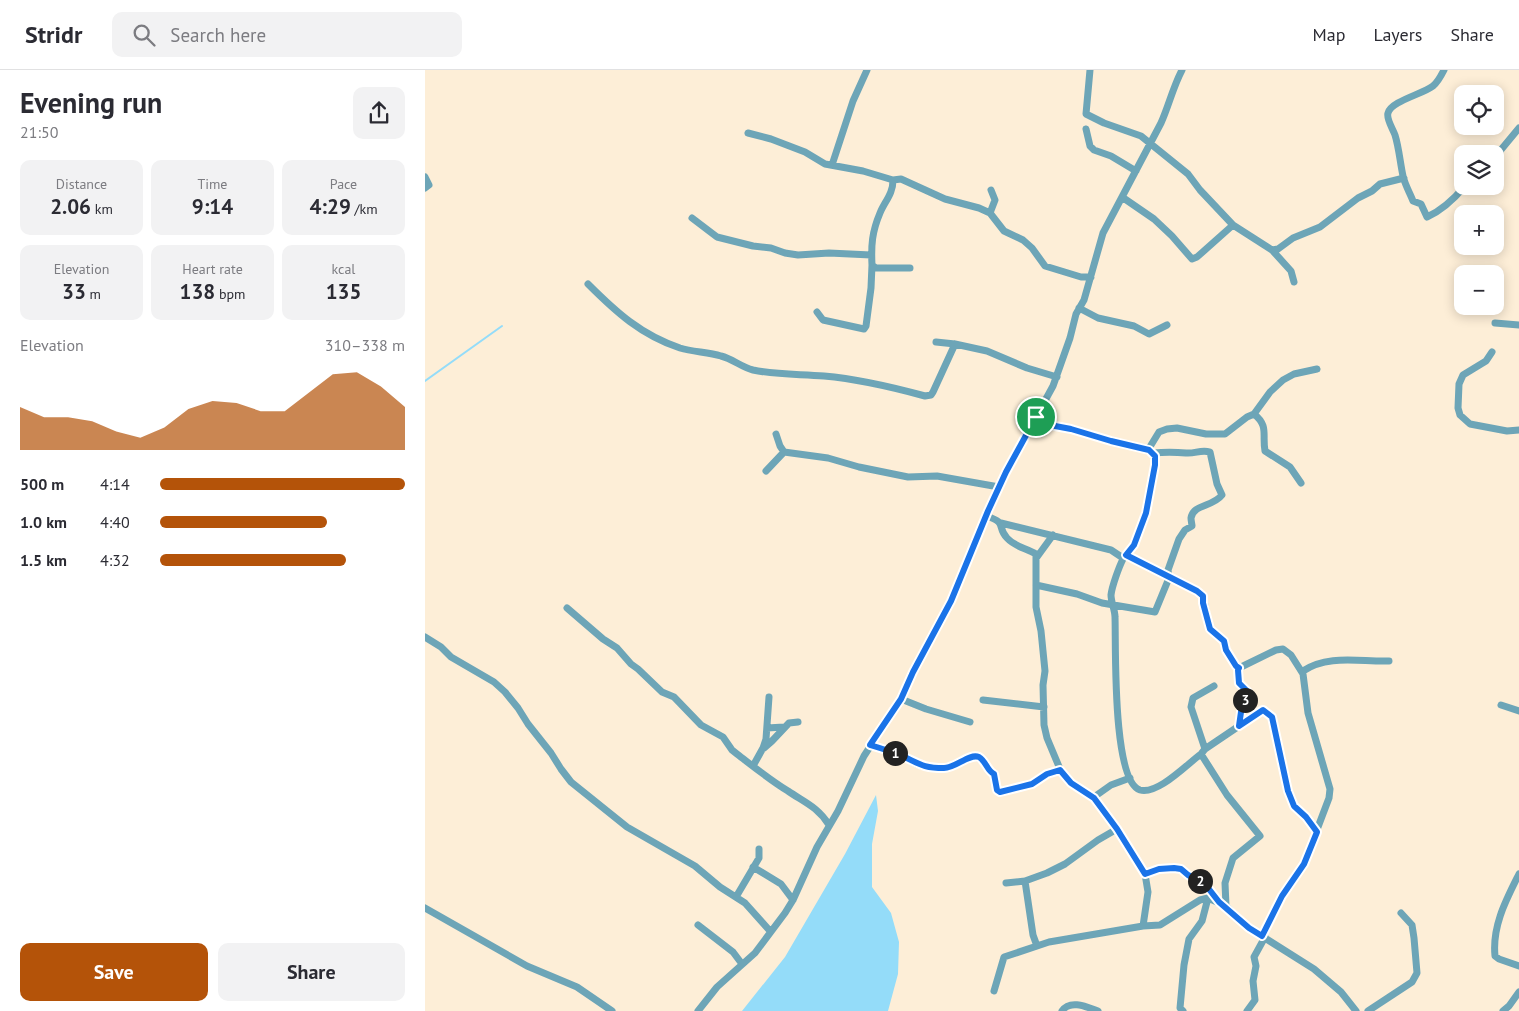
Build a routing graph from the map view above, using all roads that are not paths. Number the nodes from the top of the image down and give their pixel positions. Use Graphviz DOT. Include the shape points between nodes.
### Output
graph roads {
  1 [pos="867,70"];
  2 [pos="1090,70"];
  3 [pos="1182,70"];
  4 [pos="1444,70"];
  5 [pos="1519,128"];
  6 [pos="1086,129"];
  7 [pos="748,133"];
  8 [pos="1150,144"];
  9 [pos="1504,146"];
  10 [pos="832,165"];
  11 [pos="1136,171"];
  12 [pos="425,177"];
  13 [pos="1404,178"];
  14 [pos="893,180"];
  15 [pos="425,188"];
  16 [pos="991,190"];
  17 [pos="1458,195"];
  18 [pos="1122,197"];
  19 [pos="990,213"];
  20 [pos="692,218"];
  21 [pos="1233,225"];
  22 [pos="1272,250"];
  23 [pos="871,255"];
  24 [pos="872,265"];
  25 [pos="910,268"];
  26 [pos="1091,277"];
  27 [pos="1294,282"];
  28 [pos="588,284"];
  29 [pos="1079,308"];
  30 [pos="817,312"];
  31 [pos="1495,323"];
  32 [pos="1519,325"];
  33 [pos="1167,326"];
  34 [pos="936,342"];
  35 [pos="955,344"];
  36 [pos="1492,352"];
  37 [pos="1317,369"];
  38 [pos="1057,377"];
  39 [pos="1254,414"];
  40 [pos="1036,417"];
  41 [pos="1519,430"];
  42 [pos="776,434"];
  43 [pos="1151,451"];
  44 [pos="784,452"];
  45 [pos="766,471"];
  46 [pos="1301,483"];
  47 [pos="999,487"];
  48 [pos="986,516"];
  49 [pos="1001,522"];
  50 [pos="1053,535"];
  51 [pos="1124,556"];
  52 [pos="1037,557"];
  53 [pos="1169,578"];
  54 [pos="1036,585"];
  55 [pos="1113,604"];
  56 [pos="567,608"];
  57 [pos="425,637"];
  58 [pos="1389,661"];
  59 [pos="1239,668"];
  60 [pos="1303,674"];
  61 [pos="1214,686"];
  62 [pos="769,697"];
  63 [pos="901,699"];
  64 [pos="983,700"];
  65 [pos="1501,705"];
  66 [pos="1045,707"];
  67 [pos="1519,711"];
  68 [pos="798,722"];
  69 [pos="970,722"];
  70 [pos="1239,726"];
  71 [pos="767,728"];
  72 [pos="784,728"];
  73 [pos="870,745"];
  74 [pos="763,748"];
  75 [pos="1203,752"];
  76 [pos="753,766"];
  77 [pos="1060,770"];
  78 [pos="1130,778"];
  79 [pos="1094,798"];
  80 [pos="829,825"];
  81 [pos="1117,829"];
  82 [pos="1317,832"];
  83 [pos="759,850"];
  84 [pos="753,867"];
  85 [pos="1145,874"];
  86 [pos="1519,874"];
  87 [pos="1025,881"];
  88 [pos="1006,883"];
  89 [pos="736,897"];
  90 [pos="1208,898"];
  91 [pos="793,900"];
  92 [pos="1222,904"];
  93 [pos="425,908"];
  94 [pos="1401,913"];
  95 [pos="697,924"];
  96 [pos="1143,926"];
  97 [pos="770,930"];
  98 [pos="1263,936"];
  99 [pos="1037,946"];
  100 [pos="742,964"];
  101 [pos="1519,966"];
  102 [pos="994,991"];
  103 [pos="1519,992"];
  104 [pos="612,1011"];
  105 [pos="698,1011"];
  106 [pos="1062,1011"];
  107 [pos="1098,1011"];
  108 [pos="1183,1011"];
  109 [pos="1247,1011"];
  110 [pos="1356,1011"];
  111 [pos="1368,1011"];
  112 [pos="1503,1011"];
  1 -- 10 [label="street"];
  2 -- 8 [label="street" via="1086,114 1135,133"];
  3 -- 8 [label="street"];
  4 -- 13 [label="street" via="1433,86 1388,111"];
  5 -- 9 [label="street"];
  6 -- 11 [label="street" via="1094,150"];
  7 -- 10 [label="street" via="771,139"];
  8 -- 11 [label="street"];
  8 -- 21 [label="street" via="1188,174"];
  10 -- 14 [label="street"];
  11 -- 18 [label="street"];
  12 -- 15 [label="street" via="429,185"];
  13 -- 17 [label="street" via="1413,201 1421,204 1427,216 1436,213"];
  13 -- 22 [label="street" via="1380,184 1320,227 1293,238 1278,250"];
  14 -- 19 [label="street" via="908,181 945,200"];
  14 -- 23 [label="street" via="890,197 880,212 874,231"];
  16 -- 19 [label="street" via="995,200"];
  18 -- 21 [label="street" via="1154,219 1192,259"];
  18 -- 26 [label="street" via="1103,233"];
  19 -- 26 [label="street" via="1005,231 1032,248 1045,266"];
  20 -- 23 [label="street" via="717,237 798,255"];
  21 -- 22 [label="street"];
  22 -- 27 [label="street" via="1291,271"];
  23 -- 24 [label="street"];
  24 -- 25 [label="street" via="876,268"];
  24 -- 30 [label="street" via="864,329 828,321 820,318"];
  26 -- 29 [label="street"];
  28 -- 35 [label="street" via="625,319 645,332 682,349 723,356 753,370 865,381 925,396 931,395 939,382"];
  29 -- 33 [label="street" via="1149,334"];
  29 -- 38 [label="street"];
  31 -- 32 [label="street"];
  34 -- 35 [label="street"];
  35 -- 38 [label="street"];
  36 -- 41 [label="street" via="1486,360 1463,375 1458,396 1460,415 1470,424"];
  37 -- 39 [label="street" via="1283,380"];
  38 -- 40 [label="street"];
  39 -- 43 [label="street" via="1220,435 1177,428 1162,430"];
  39 -- 46 [label="street" via="1262,421 1265,451 1290,467"];
  40 -- 43 [label="street" via="1039,423"];
  40 -- 47 [label="street"];
  42 -- 44 [label="street"];
  43 -- 51 [label="street" via="1155,465 1146,513 1134,545"];
  43 -- 53 [label="street" via="1210,452 1222,495 1194,511 1192,526 1182,534 1172,557"];
  44 -- 45 [label="street"];
  44 -- 47 [label="street" via="828,458 908,477 937,476"];
  47 -- 48 [label="street"];
  48 -- 49 [label="street"];
  48 -- 63 [label="street" via="953,598"];
  49 -- 50 [label="street"];
  49 -- 52 [label="street" via="1005,537"];
  50 -- 51 [label="street"];
  50 -- 52 [label="street"];
  51 -- 53 [label="street"];
  51 -- 55 [label="street" via="1111,594"];
  52 -- 54 [label="street"];
  53 -- 55 [label="street" via="1155,612"];
  53 -- 59 [label="street" via="1203,596 1210,629 1224,641 1226,650"];
  54 -- 55 [label="street"];
  54 -- 66 [label="street" via="1045,671"];
  55 -- 78 [label="street" via="1118,722"];
  56 -- 76 [label="street" via="617,648 662,692 674,697 701,725 723,737 732,750"];
  57 -- 89 [label="street" via="505,692 571,782 627,827 695,866"];
  58 -- 60 [label="street" via="1327,661 1313,665"];
  59 -- 60 [label="street" via="1283,649"];
  59 -- 70 [label="street" via="1239,683 1248,692"];
  60 -- 82 [label="street" via="1308,713 1330,789"];
  61 -- 75 [label="street" via="1191,702"];
  62 -- 71 [label="street"];
  63 -- 69 [label="street"];
  63 -- 73 [label="street"];
  64 -- 66 [label="street"];
  65 -- 67 [label="street"];
  66 -- 77 [label="street" via="1047,738"];
  68 -- 72 [label="street" via="789,723"];
  70 -- 75 [label="street"];
  70 -- 82 [label="street" via="1263,710 1272,717 1288,791 1294,806"];
  71 -- 72 [label="street"];
  71 -- 74 [label="street"];
  72 -- 74 [label="street"];
  73 -- 77 [label="street" via="933,768 947,768 970,757 979,757 994,774 1000,792 1032,784"];
  73 -- 80 [label="street"];
  74 -- 76 [label="street"];
  75 -- 78 [label="street" via="1154,788 1137,789"];
  75 -- 92 [label="street" via="1227,795 1259,836 1233,858"];
  76 -- 80 [label="street" via="804,800 824,816"];
  77 -- 79 [label="street" via="1071,783"];
  78 -- 79 [label="street" via="1111,785"];
  79 -- 81 [label="street"];
  80 -- 91 [label="street"];
  81 -- 85 [label="street"];
  81 -- 87 [label="street" via="1065,864"];
  82 -- 98 [label="street" via="1304,864 1282,896"];
  83 -- 84 [label="street" via="759,858"];
  84 -- 89 [label="street"];
  84 -- 91 [label="street" via="781,884"];
  85 -- 92 [label="street" via="1159,869 1181,869 1205,884"];
  85 -- 96 [label="street" via="1148,892"];
  86 -- 101 [label="street" via="1503,907 1494,943 1495,956"];
  87 -- 88 [label="street"];
  87 -- 99 [label="street"];
  89 -- 97 [label="street"];
  90 -- 92 [label="street"];
  90 -- 96 [label="street" via="1160,925"];
  90 -- 108 [label="street" via="1201,921 1189,939 1183,965 1180,1008"];
  91 -- 97 [label="street"];
  92 -- 98 [label="street"];
  93 -- 104 [label="street" via="527,966 577,987"];
  94 -- 111 [label="street" via="1412,925 1417,973 1412,982"];
  95 -- 100 [label="street" via="733,952"];
  96 -- 99 [label="street"];
  97 -- 100 [label="street"];
  98 -- 109 [label="street" via="1254,957 1255,1000"];
  98 -- 110 [label="street" via="1314,970 1341,992"];
  99 -- 102 [label="street" via="1004,957"];
  100 -- 105 [label="street"];
  103 -- 112 [label="street"];
  106 -- 107 [label="street" via="1064,1007 1081,1005"];
}
